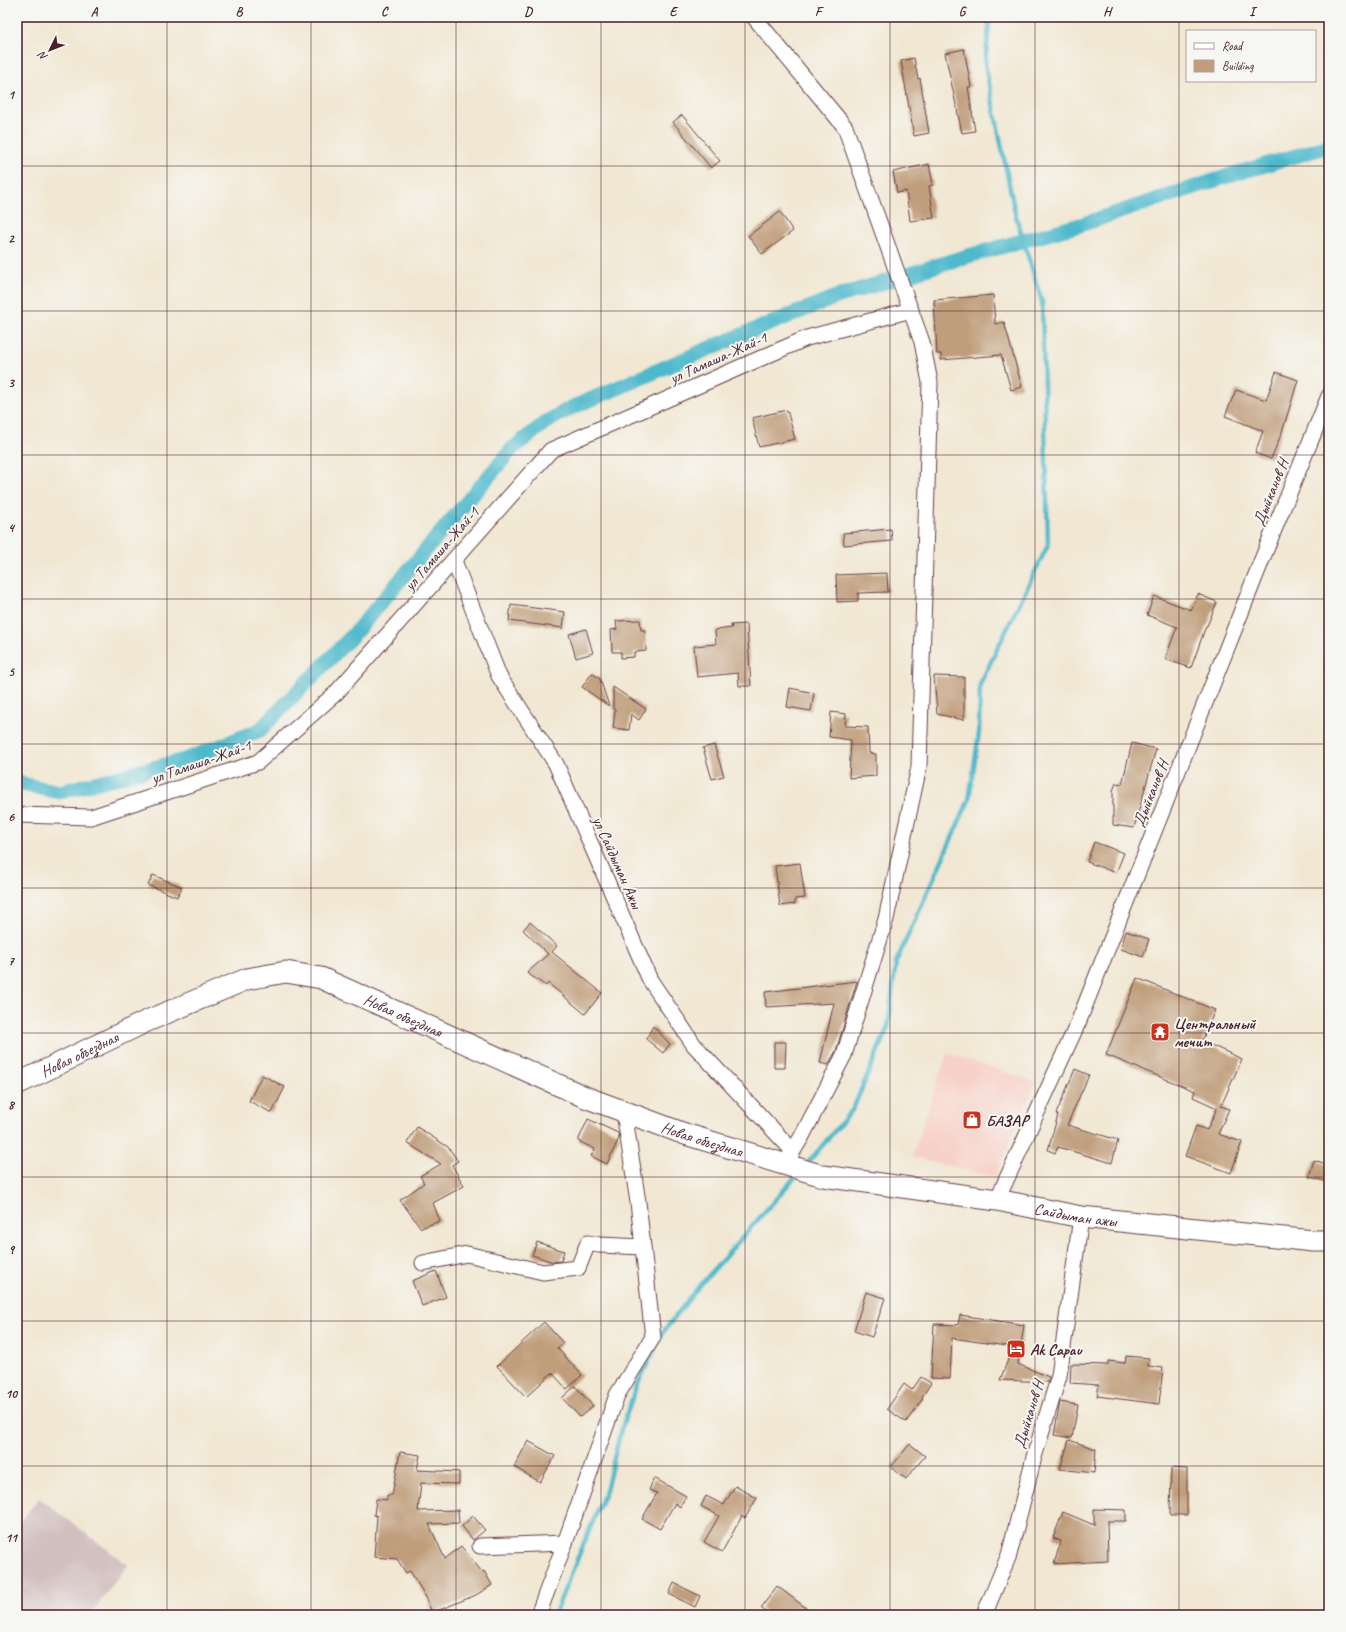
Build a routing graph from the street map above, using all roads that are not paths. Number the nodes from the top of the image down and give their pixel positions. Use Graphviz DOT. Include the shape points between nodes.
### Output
graph roads {
  1 [pos="754,17"];
  2 [pos="910,309"];
  3 [pos="1329,396"];
  4 [pos="454,560"];
  5 [pos="17,815"];
  6 [pos="17,1084"];
  7 [pos="624,1112"];
  8 [pos="789,1160"];
  9 [pos="823,1176"];
  10 [pos="998,1200"];
  11 [pos="1081,1217"];
  12 [pos="1329,1240"];
  13 [pos="643,1247"];
  14 [pos="423,1263"];
  15 [pos="565,1543"];
  16 [pos="480,1546"];
  17 [pos="538,1615"];
  18 [pos="984,1615"];
  1 -- 2 [label="street" via="845,127"];
  2 -- 4 [label="street, ул Тамаша-Жай-1" via="807,338 551,450"];
  2 -- 8 [label="street" via="922,342 930,382 918,767 886,919 844,1055"];
  3 -- 10 [label="street, Дыйканов Н" via="1078,1023"];
  4 -- 5 [label="street, ул Тамаша-Жай-1" via="336,693 258,762 91,817"];
  4 -- 8 [label="street, ул Сайдыман Ажы" via="499,676 556,764 650,980 694,1045"];
  6 -- 7 [label="main road, Новая объездная" via="147,1021 247,979 286,972 322,978 585,1097"];
  7 -- 8 [label="main road, Новая объездная" via="684,1134"];
  7 -- 13 [label="street"];
  8 -- 9 [label="main road, Новая объездная"];
  9 -- 10 [label="main road, Сайдыман ажы"];
  10 -- 11 [label="main road, Сайдыман ажы"];
  11 -- 12 [label="main road, Сайдыман ажы" via="1314,1241"];
  11 -- 18 [label="street, Дыйканов Н" via="1059,1376 1034,1457 1009,1555"];
  13 -- 14 [label="street" via="588,1243 578,1268 543,1272 466,1254"];
  13 -- 15 [label="street" via="653,1337 617,1395"];
  15 -- 16 [label="street"];
  15 -- 17 [label="street"];
}
